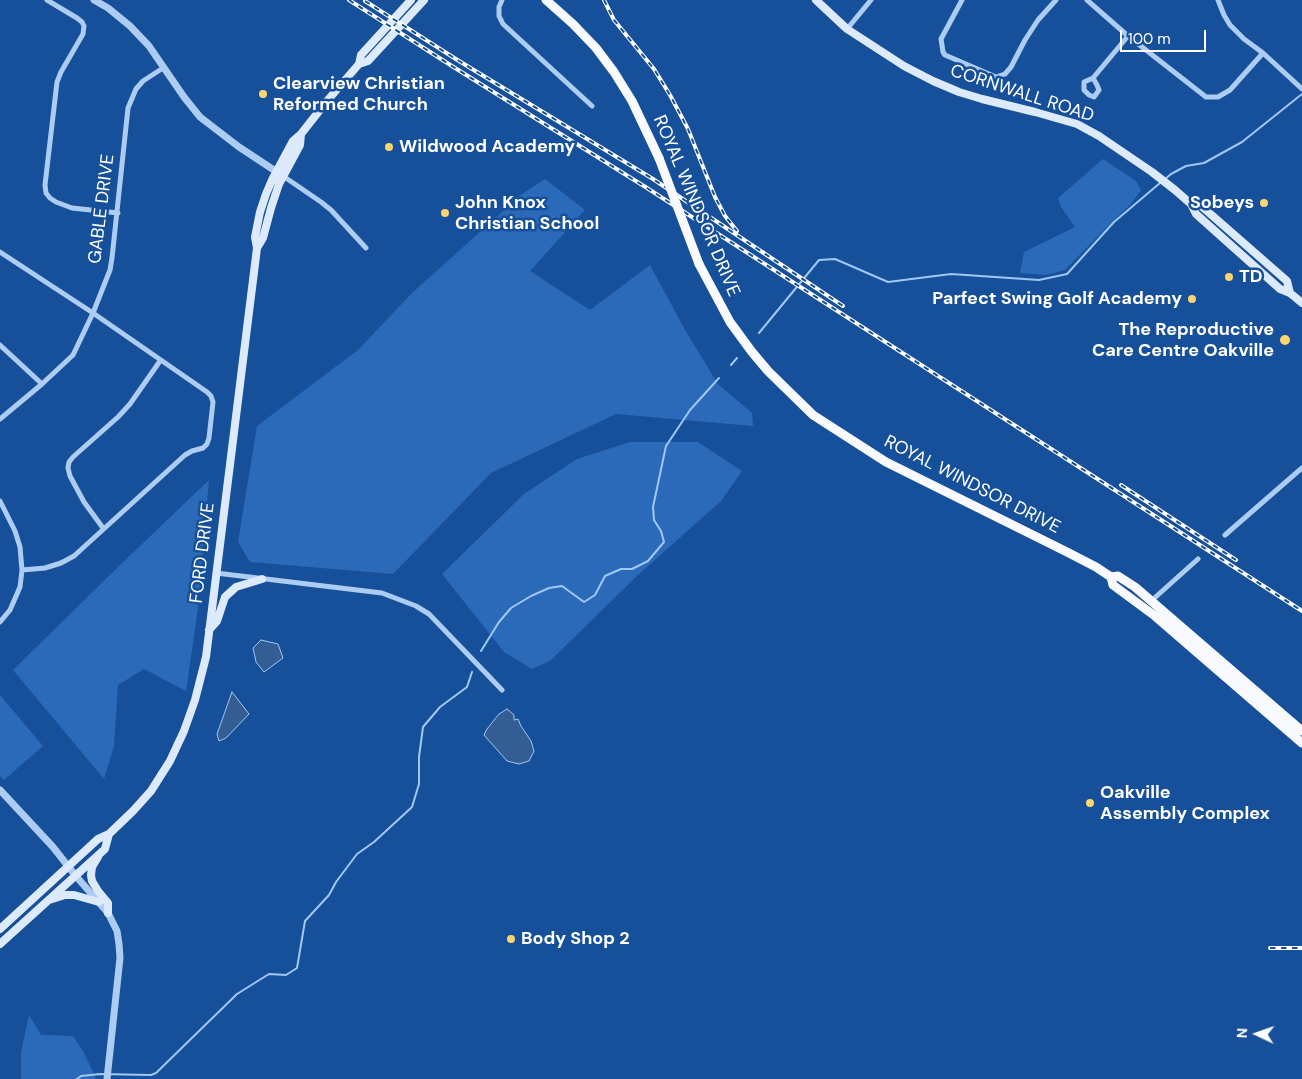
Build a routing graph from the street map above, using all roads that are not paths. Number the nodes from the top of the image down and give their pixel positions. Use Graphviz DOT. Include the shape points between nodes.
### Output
graph roads {
  1 [pos="47,0"];
  2 [pos="94,0"];
  3 [pos="411,0"];
  4 [pos="424,0"];
  5 [pos="502,0"];
  6 [pos="546,0"];
  7 [pos="816,0"];
  8 [pos="871,0"];
  9 [pos="962,0"];
  10 [pos="1056,0"];
  11 [pos="1087,0"];
  12 [pos="1218,0"];
  13 [pos="847,29"];
  14 [pos="1128,36"];
  15 [pos="1263,53"];
  16 [pos="359,64"];
  17 [pos="163,68"];
  18 [pos="1093,78"];
  19 [pos="1302,89"];
  20 [pos="592,106"];
  21 [pos="301,134"];
  22 [pos="276,171"];
  23 [pos="283,176"];
  24 [pos="118,212"];
  25 [pos="257,248"];
  26 [pos="366,248"];
  27 [pos="0,252"];
  28 [pos="1302,303"];
  29 [pos="93,313"];
  30 [pos="0,345"];
  31 [pos="160,361"];
  32 [pos="42,384"];
  33 [pos="0,419"];
  34 [pos="1302,468"];
  35 [pos="0,501"];
  36 [pos="104,528"];
  37 [pos="1225,535"];
  38 [pos="1198,559"];
  39 [pos="22,570"];
  40 [pos="216,573"];
  41 [pos="1111,577"];
  42 [pos="262,579"];
  43 [pos="1151,601"];
  44 [pos="1143,606"];
  45 [pos="0,622"];
  46 [pos="208,632"];
  47 [pos="502,690"];
  48 [pos="1302,731"];
  49 [pos="1302,743"];
  50 [pos="0,790"];
  51 [pos="109,834"];
  52 [pos="102,851"];
  53 [pos="68,866"];
  54 [pos="75,875"];
  55 [pos="47,900"];
  56 [pos="99,902"];
  57 [pos="108,913"];
  58 [pos="0,929"];
  59 [pos="0,944"];
  60 [pos="107,1079"];
  1 -- 24 [label="street" via="77,18 84,26 83,34 57,82 46,193 56,202 72,208"];
  2 -- 17 [label="street" via="130,26 149,46"];
  3 -- 16 [label="main road, FORD DRIVE" via="361,55"];
  4 -- 16 [label="main road, FORD DRIVE" via="368,61"];
  5 -- 20 [label="street" via="499,16 503,24"];
  6 -- 41 [label="main road, ROYAL WINDSOR DRIVE, bridge" via="596,48 632,101 659,158 699,264 730,322 768,371 814,414 886,462 1068,552"];
  7 -- 13 [label="main road, CORNWALL ROAD"];
  8 -- 13 [label="street"];
  9 -- 10 [label="street" via="941,39 943,52 996,76 1011,68 1038,20"];
  11 -- 14 [label="street"];
  12 -- 15 [label="street" via="1230,25"];
  13 -- 28 [label="main road, CORNWALL ROAD" via="904,66 959,92 1077,124 1106,140 1175,190 1191,204 1196,214 1280,290 1290,293"];
  14 -- 15 [label="street" via="1206,97 1213,98 1230,90"];
  14 -- 18 [label="street"];
  15 -- 19 [label="street"];
  16 -- 21 [label="main road, FORD DRIVE"];
  17 -- 22 [label="street" via="200,117"];
  17 -- 24 [label="street, GABLE DRIVE" via="136,89 128,108"];
  21 -- 22 [label="main road, FORD DRIVE" via="293,141"];
  21 -- 23 [label="main road, FORD DRIVE" via="300,145"];
  22 -- 23 [label="street"];
  22 -- 25 [label="main road, FORD DRIVE" via="260,212 255,238"];
  23 -- 25 [label="main road, FORD DRIVE"];
  23 -- 26 [label="street" via="331,210"];
  24 -- 29 [label="street, GABLE DRIVE" via="110,270"];
  25 -- 40 [label="main road, FORD DRIVE"];
  27 -- 29 [label="street"];
  29 -- 31 [label="street"];
  29 -- 32 [label="street, GABLE DRIVE" via="73,355"];
  30 -- 32 [label="street"];
  31 -- 36 [label="street" via="130,404 69,462 70,476 84,502"];
  31 -- 36 [label="street" via="211,396 209,438 203,448 184,455"];
  32 -- 33 [label="street, GABLE DRIVE"];
  34 -- 37 [label="street"];
  35 -- 39 [label="street" via="18,539"];
  36 -- 39 [label="street" via="74,556 61,563"];
  38 -- 43 [label="street"];
  39 -- 45 [label="street" via="20,587 10,610"];
  40 -- 42 [label="street"];
  40 -- 46 [label="main road, FORD DRIVE"];
  41 -- 43 [label="main road, ROYAL WINDSOR DRIVE" via="1118,576"];
  41 -- 44 [label="main road, ROYAL WINDSOR DRIVE" via="1113,585"];
  42 -- 46 [label="main road" via="236,587 225,597 217,621"];
  42 -- 47 [label="street" via="382,593 416,606 429,614"];
  43 -- 44 [label="street"];
  43 -- 48 [label="main road, ROYAL WINDSOR DRIVE"];
  44 -- 49 [label="main road, ROYAL WINDSOR DRIVE"];
  46 -- 51 [label="main road, FORD DRIVE" via="206,656 195,700 170,761 151,791"];
  50 -- 53 [label="street"];
  51 -- 52 [label="main road, FORD DRIVE"];
  51 -- 53 [label="main road, FORD DRIVE" via="98,839"];
  52 -- 54 [label="main road, FORD DRIVE"];
  52 -- 57 [label="main road" via="91,874 94,886 108,903"];
  53 -- 54 [label="street"];
  53 -- 58 [label="main road, FORD DRIVE"];
  54 -- 55 [label="main road, FORD DRIVE"];
  54 -- 56 [label="street"];
  55 -- 56 [label="main road" via="74,895"];
  55 -- 59 [label="main road, FORD DRIVE"];
  56 -- 57 [label="street"];
  57 -- 60 [label="street" via="116,931 120,958"];
}
